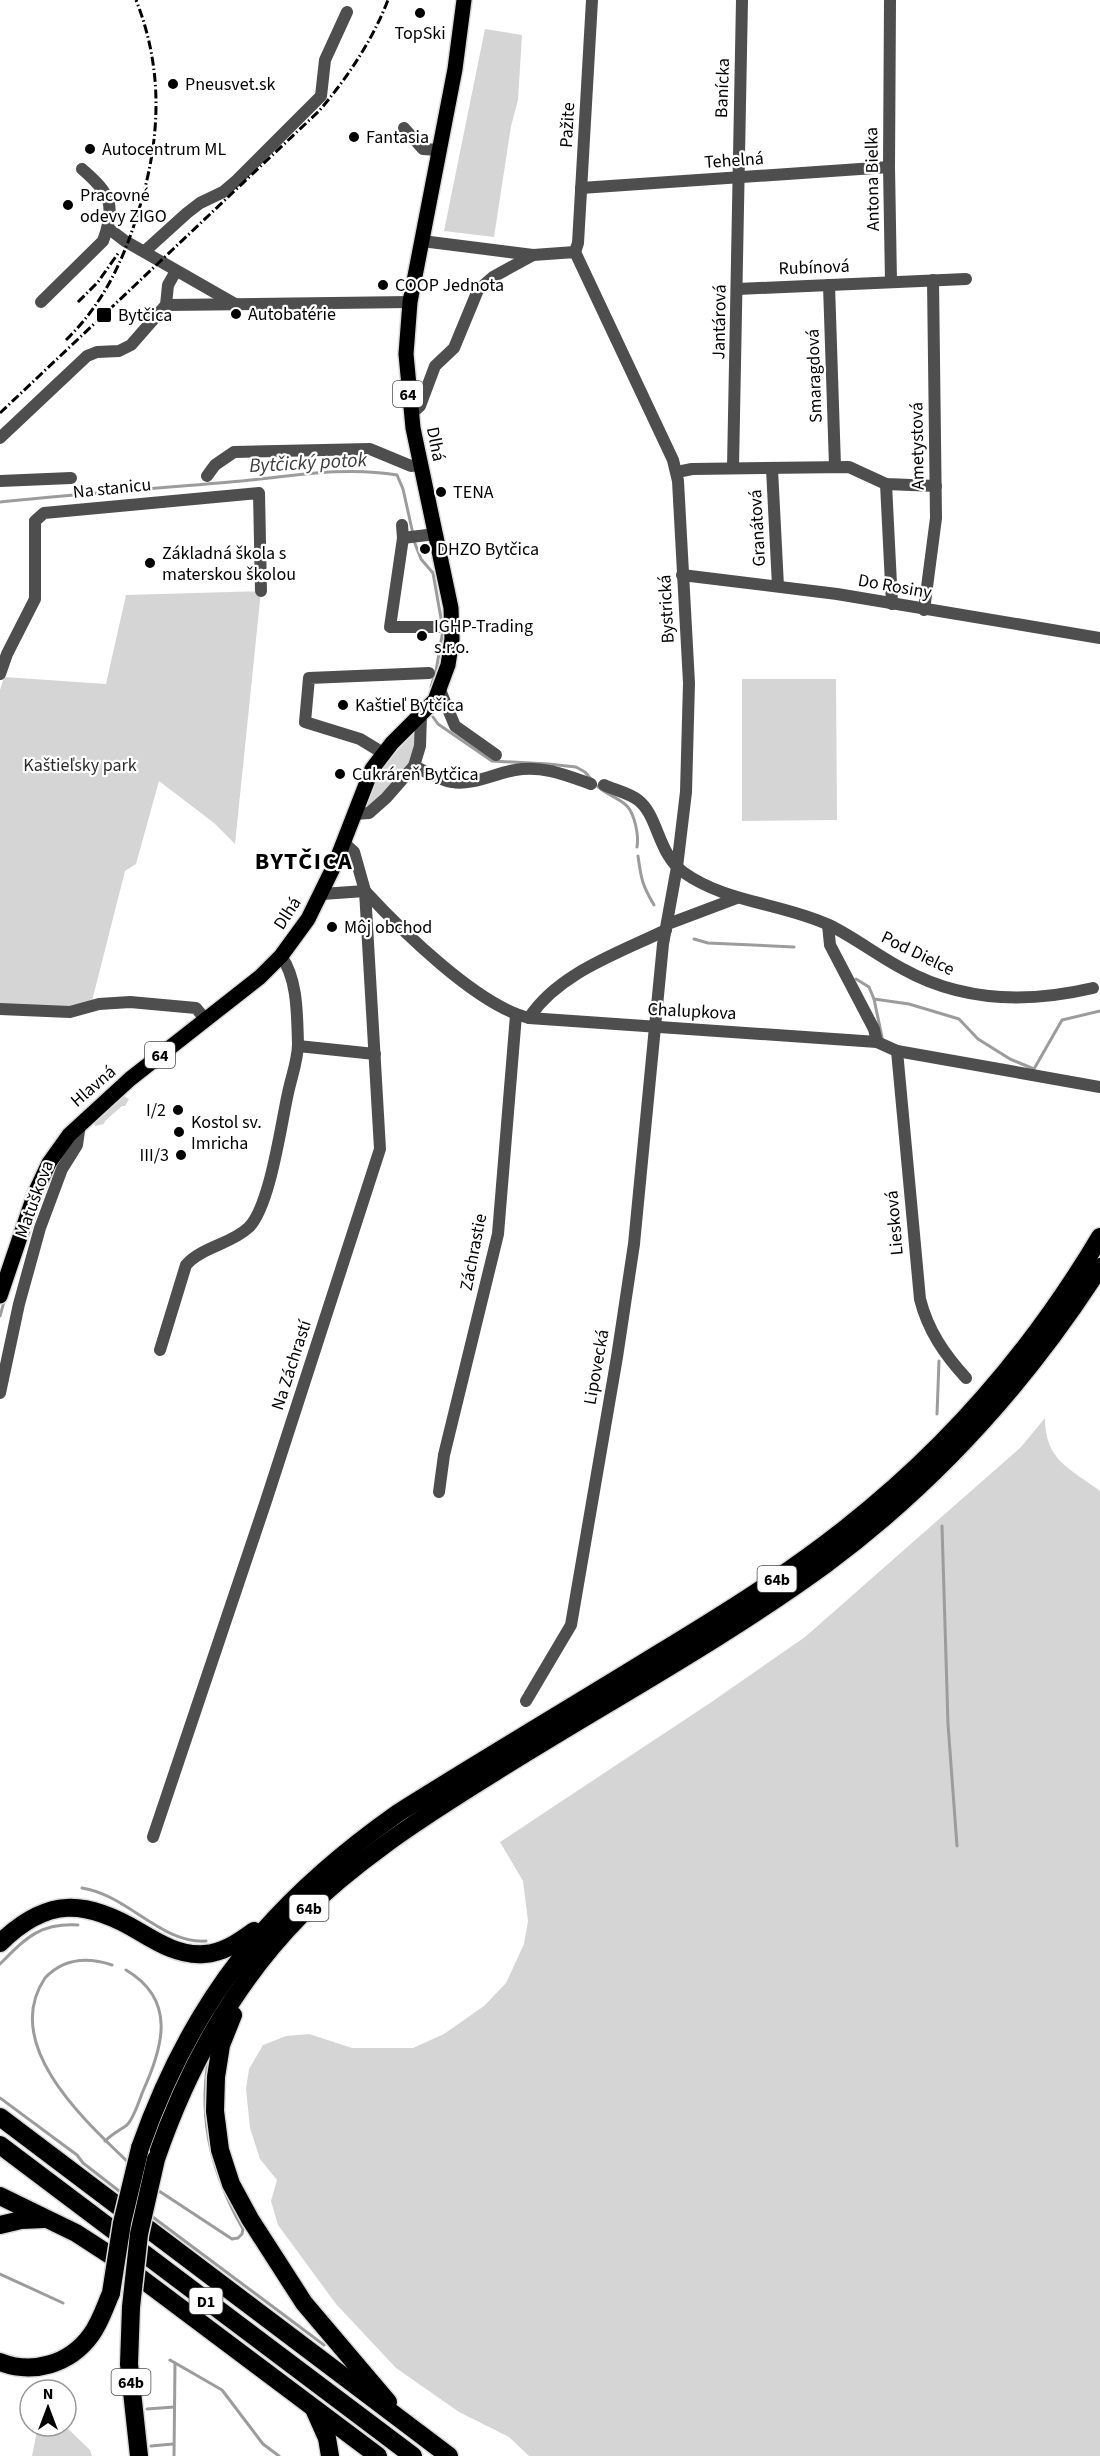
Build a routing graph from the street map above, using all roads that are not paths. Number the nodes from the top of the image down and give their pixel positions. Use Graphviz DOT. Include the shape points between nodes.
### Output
graph roads {
  1 [pos="464,0"];
  2 [pos="592,0"];
  3 [pos="742,0"];
  4 [pos="890,0"];
  5 [pos="347,12"];
  6 [pos="404,128"];
  7 [pos="440,150"];
  8 [pos="889,167"];
  9 [pos="82,169"];
  10 [pos="737,178"];
  11 [pos="581,188"];
  12 [pos="108,228"];
  13 [pos="422,242"];
  14 [pos="145,251"];
  15 [pos="575,252"];
  16 [pos="533,255"];
  17 [pos="176,271"];
  18 [pos="966,279"];
  19 [pos="933,280"];
  20 [pos="891,282"];
  21 [pos="829,285"];
  22 [pos="738,289"];
  23 [pos="410,302"];
  24 [pos="41,303"];
  25 [pos="166,304"];
  26 [pos="236,305"];
  27 [pos="411,414"];
  28 [pos="0,438"];
  29 [pos="420,465"];
  30 [pos="835,466"];
  31 [pos="733,468"];
  32 [pos="772,469"];
  33 [pos="677,472"];
  34 [pos="207,476"];
  35 [pos="71,478"];
  36 [pos="0,481"];
  37 [pos="886,484"];
  38 [pos="936,486"];
  39 [pos="435,534"];
  40 [pos="682,575"];
  41 [pos="777,586"];
  42 [pos="261,591"];
  43 [pos="892,604"];
  44 [pos="924,610"];
  45 [pos="445,627"];
  46 [pos="1100,638"];
  47 [pos="429,673"];
  48 [pos="0,674"];
  49 [pos="440,690"];
  50 [pos="421,715"];
  51 [pos="383,753"];
  52 [pos="496,755"];
  53 [pos="414,766"];
  54 [pos="591,784"];
  55 [pos="604,785"];
  56 [pos="354,814"];
  57 [pos="344,843"];
  58 [pos="677,867"];
  59 [pos="365,891"];
  60 [pos="322,894"];
  61 [pos="737,898"];
  62 [pos="828,925"];
  63 [pos="667,927"];
  64 [pos="281,956"];
  65 [pos="1093,988"];
  66 [pos="0,1009"];
  67 [pos="516,1015"];
  68 [pos="529,1018"];
  69 [pos="205,1019"];
  70 [pos="655,1027"];
  71 [pos="877,1042"];
  72 [pos="298,1046"];
  73 [pos="897,1052"];
  74 [pos="375,1054"];
  75 [pos="1100,1087"];
  76 [pos="80,1124"];
  77 [pos="1100,1237"];
  78 [pos="1100,1267"];
  79 [pos="0,1296"];
  80 [pos="160,1350"];
  81 [pos="966,1378"];
  82 [pos="0,1393"];
  83 [pos="439,1492"];
  84 [pos="526,1701"];
  85 [pos="153,1837"];
  86 [pos="278,1915"];
  87 [pos="0,1943"];
  88 [pos="244,1985"];
  89 [pos="0,2117"];
  90 [pos="0,2145"];
  91 [pos="0,2196"];
  92 [pos="44,2219"];
  93 [pos="0,2225"];
  94 [pos="0,2362"];
  95 [pos="315,2410"];
  96 [pos="406,2424"];
  97 [pos="139,2456"];
  98 [pos="330,2456"];
  99 [pos="378,2456"];
  100 [pos="413,2456"];
  101 [pos="449,2456"];
  1 -- 7 [label="main road, Dlhá / 64"];
  2 -- 11 [label="street, Pažite"];
  3 -- 10 [label="street, Banícka"];
  4 -- 8 [label="street, Antona Bielka"];
  5 -- 14 [label="street" via="325,60 321,96 237,180 200,203"];
  6 -- 7 [label="street" via="423,149"];
  7 -- 13 [label="main road, Dlhá / 64"];
  8 -- 10 [label="street, Tehelná"];
  8 -- 20 [label="street, Antona Bielka"];
  9 -- 12 [label="street" via="101,185 112,211"];
  10 -- 11 [label="street, Tehelná"];
  10 -- 22 [label="street, Jantárová"];
  11 -- 15 [label="street, Pažite"];
  12 -- 14 [label="street"];
  12 -- 24 [label="street" via="103,241"];
  13 -- 16 [label="street"];
  13 -- 23 [label="main road, Dlhá / 64"];
  14 -- 17 [label="street"];
  15 -- 16 [label="street"];
  15 -- 33 [label="street, Bystrická"];
  16 -- 27 [label="street" via="478,290 454,348 435,366 420,406"];
  17 -- 25 [label="street" via="168,285"];
  17 -- 26 [label="street"];
  18 -- 19 [label="street"];
  19 -- 20 [label="street"];
  19 -- 38 [label="street, Ametystová"];
  20 -- 21 [label="street, Rubínová"];
  21 -- 22 [label="street, Rubínová"];
  21 -- 30 [label="street, Smaragdová"];
  22 -- 31 [label="street, Jantárová"];
  23 -- 26 [label="street"];
  23 -- 27 [label="main road, Dlhá / 64" via="406,361"];
  25 -- 26 [label="street"];
  25 -- 28 [label="street" via="131,345 87,356"];
  27 -- 29 [label="main road, Dlhá / 64"];
  29 -- 34 [label="street" via="411,466 370,449 234,452"];
  29 -- 39 [label="main road, Dlhá / 64"];
  30 -- 32 [label="street"];
  30 -- 37 [label="street" via="849,467"];
  31 -- 32 [label="street"];
  31 -- 33 [label="street"];
  32 -- 41 [label="street, Granátová"];
  33 -- 40 [label="street, Bystrická"];
  35 -- 36 [label="street, Na stanicu"];
  37 -- 38 [label="street"];
  37 -- 43 [label="street"];
  38 -- 44 [label="street, Ametystová" via="936,518"];
  39 -- 45 [label="main road, Dlhá / 64" via="447,586"];
  39 -- 45 [label="street" via="408,534 390,627"];
  40 -- 41 [label="street, Do Rosiny"];
  40 -- 58 [label="street, Bystrická" via="688,747"];
  41 -- 43 [label="street, Do Rosiny"];
  42 -- 48 [label="street, Na stanicu" via="259,493 44,513 35,521 35,599"];
  43 -- 44 [label="street, Do Rosiny"];
  44 -- 46 [label="street, Do Rosiny"];
  45 -- 49 [label="main road, Dlhá / 64" via="448,664"];
  47 -- 51 [label="street" via="309,678 305,722 360,739"];
  49 -- 50 [label="main road, Dlhá / 64"];
  49 -- 52 [label="street" via="455,726"];
  50 -- 51 [label="main road, Dlhá / 64"];
  50 -- 53 [label="street" via="420,746"];
  51 -- 56 [label="main road, Dlhá / 64" via="372,769"];
  53 -- 54 [label="street" via="452,782 518,769 539,769 565,773"];
  53 -- 56 [label="street" via="369,813"];
  55 -- 58 [label="street" via="646,808 665,851"];
  56 -- 57 [label="main road, Dlhá / 64"];
  57 -- 59 [label="street, Na Záchrastí" via="354,852"];
  57 -- 60 [label="main road, Dlhá / 64"];
  58 -- 61 [label="street, Pod Dielce"];
  58 -- 63 [label="street, Bystrická"];
  59 -- 60 [label="street"];
  59 -- 67 [label="street, Chalupkova" via="469,986"];
  59 -- 74 [label="street, Na Záchrastí"];
  60 -- 64 [label="main road, Dlhá / 64"];
  61 -- 62 [label="street, Pod Dielce"];
  61 -- 63 [label="street"];
  62 -- 65 [label="street, Pod Dielce" via="904,970 951,990 1013,997 1067,994"];
  62 -- 71 [label="street" via="830,945"];
  63 -- 68 [label="street" via="561,984 540,1001"];
  63 -- 70 [label="street, Bystrická"];
  64 -- 69 [label="main road, Hlavná / 64"];
  64 -- 72 [label="street" via="293,979"];
  66 -- 69 [label="street" via="70,1012 99,1004 130,1002 196,1008"];
  67 -- 68 [label="street, Chalupkova"];
  67 -- 83 [label="street, Záchrastie" via="498,1234 444,1455"];
  68 -- 70 [label="street, Chalupkova"];
  69 -- 76 [label="main road, Hlavná / 64"];
  70 -- 71 [label="street, Chalupkova"];
  70 -- 84 [label="street, Lipovecká" via="634,1244 571,1625"];
  71 -- 73 [label="street, Chalupkova"];
  72 -- 74 [label="street"];
  72 -- 80 [label="street" via="269,1181 256,1217 248,1228 193,1257 186,1265"];
  73 -- 75 [label="street, Chalupkova"];
  73 -- 81 [label="street, Liesková" via="920,1299 928,1326"];
  74 -- 85 [label="street, Na Záchrastí" via="380,1149"];
  76 -- 79 [label="main road, Hlavná / 64" via="42,1178"];
  76 -- 82 [label="street, Matuškova" via="76,1145 62,1169 40,1228"];
  77 -- 86 [label="highway, 64b" via="1045,1321 993,1387 935,1449 853,1522 719,1617 390,1819 322,1871"];
  78 -- 88 [label="highway, 64b" via="1058,1330 1003,1400 946,1461 886,1516 762,1607 386,1843 301,1915"];
  86 -- 87 [label="highway" via="231,1946 203,1954 175,1950 111,1916 75,1907 33,1916"];
  86 -- 94 [label="highway, 64b, bridge" via="252,1942 208,2004 169,2074 140,2148 111,2293 92,2334 83,2345 50,2365 23,2368"];
  88 -- 96 [label="highway" via="221,2045 216,2077 220,2150 231,2184 304,2303"];
  88 -- 97 [label="highway, 64b, bridge" via="203,2049 156,2159 137,2246 130,2307 129,2364"];
  89 -- 96 [label="highway, D1"];
  90 -- 100 [label="highway, D1"];
  91 -- 92 [label="highway"];
  92 -- 93 [label="highway"];
  92 -- 95 [label="highway" via="110,2254"];
  95 -- 98 [label="highway"];
  95 -- 99 [label="highway"];
  96 -- 101 [label="highway, D1"];
}
